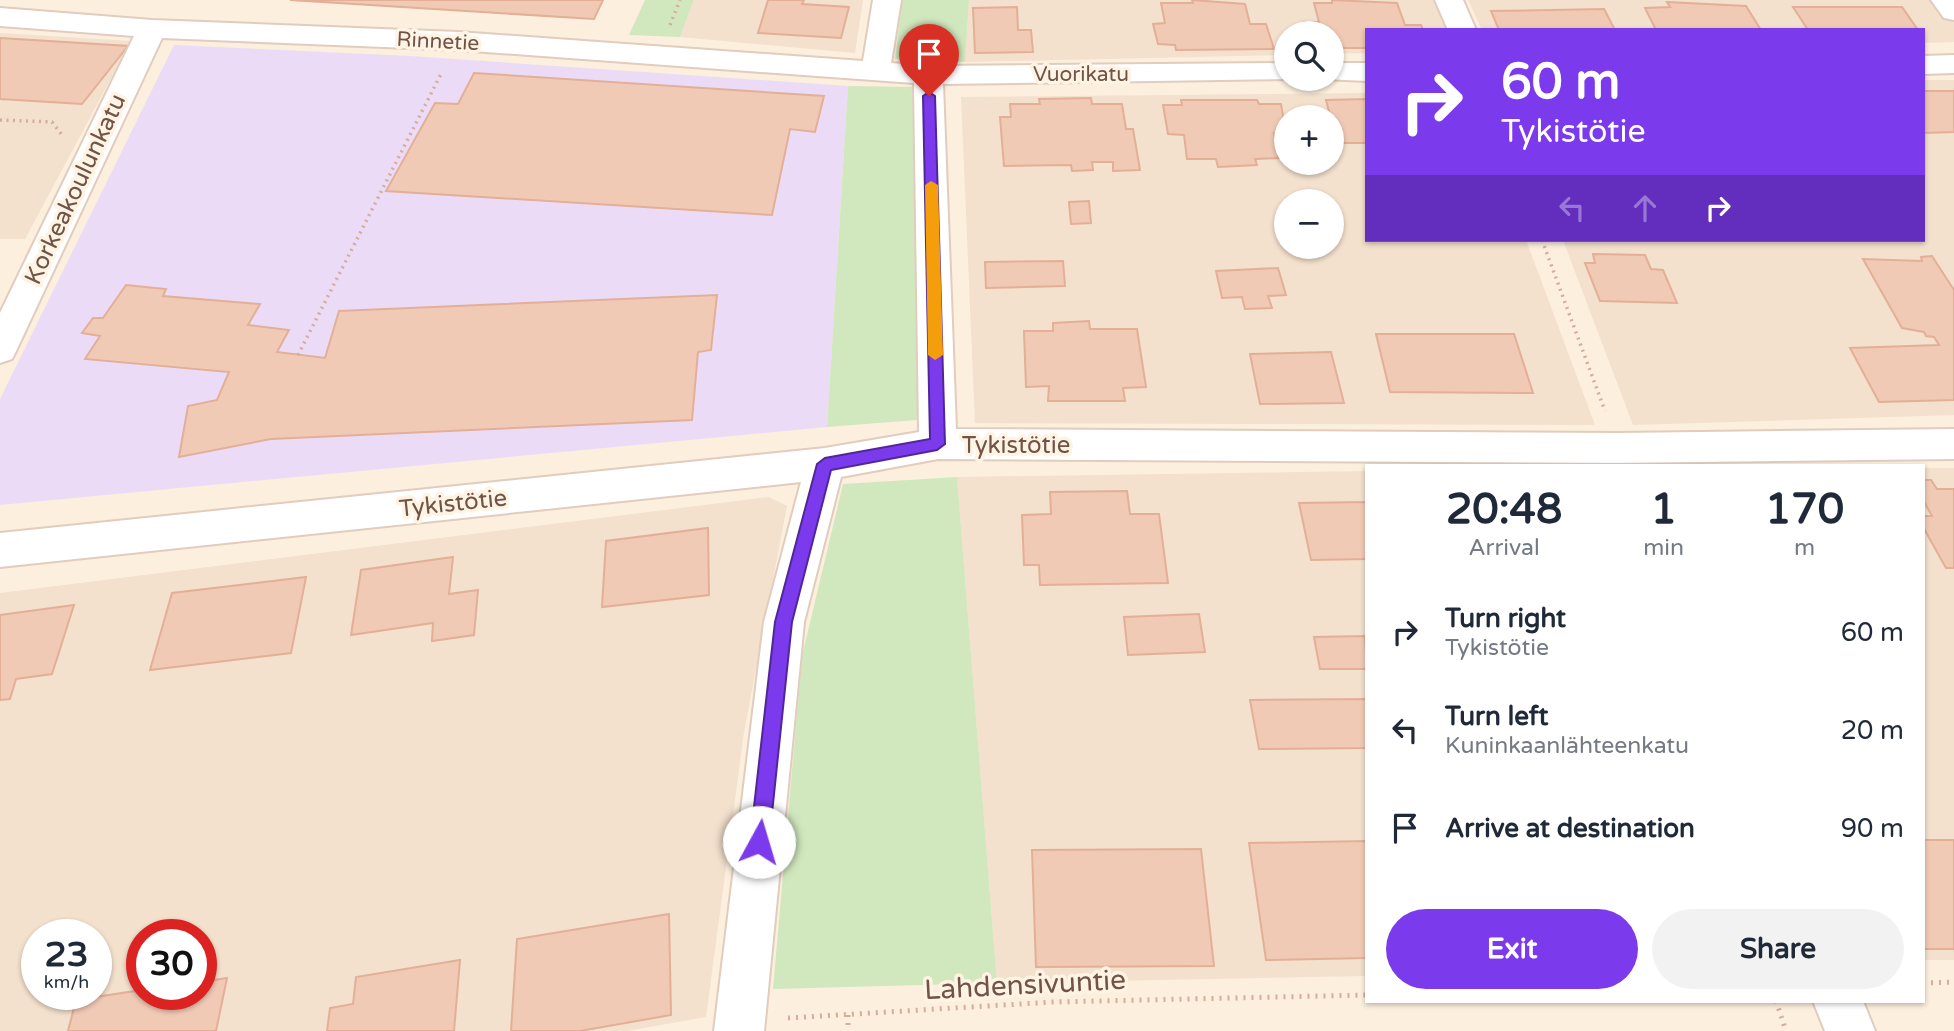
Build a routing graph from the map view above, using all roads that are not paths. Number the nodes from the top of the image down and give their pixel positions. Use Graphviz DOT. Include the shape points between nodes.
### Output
graph roads {
  1 [pos="887,0"];
  2 [pos="1448,0"];
  3 [pos="1945,0"];
  4 [pos="1954,12"];
  5 [pos="0,17"];
  6 [pos="1461,28"];
  7 [pos="152,29"];
  8 [pos="1954,64"];
  9 [pos="1925,65"];
  10 [pos="876,71"];
  11 [pos="1274,72"];
  12 [pos="1344,72"];
  13 [pos="1365,72"];
  14 [pos="929,75"];
  15 [pos="0,349"];
  16 [pos="937,444"];
  17 [pos="1954,444"];
  18 [pos="1621,457"];
  19 [pos="825,464"];
  20 [pos="0,550"];
  21 [pos="1839,1003"];
  22 [pos="739,1026"];
  23 [pos="1850,1031"];
  1 -- 10 [label="street"];
  2 -- 6 [label="street"];
  3 -- 4 [label="street"];
  5 -- 7 [label="street, Rinnetie"];
  7 -- 10 [label="street, Rinnetie" via="458,41"];
  7 -- 15 [label="street, Korkeakoulunkatu"];
  8 -- 9 [label="street"];
  10 -- 14 [label="street, Vuorikatu"];
  11 -- 14 [label="street, Vuorikatu"];
  12 -- 13 [label="street"];
  14 -- 16 [label="street"];
  16 -- 18 [label="street, Tykistötie"];
  16 -- 19 [label="street, Tykistötie"];
  17 -- 18 [label="street, Tykistötie"];
  19 -- 20 [label="street, Tykistötie"];
  19 -- 22 [label="street" via="784,622"];
  21 -- 23 [label="street"];
}
